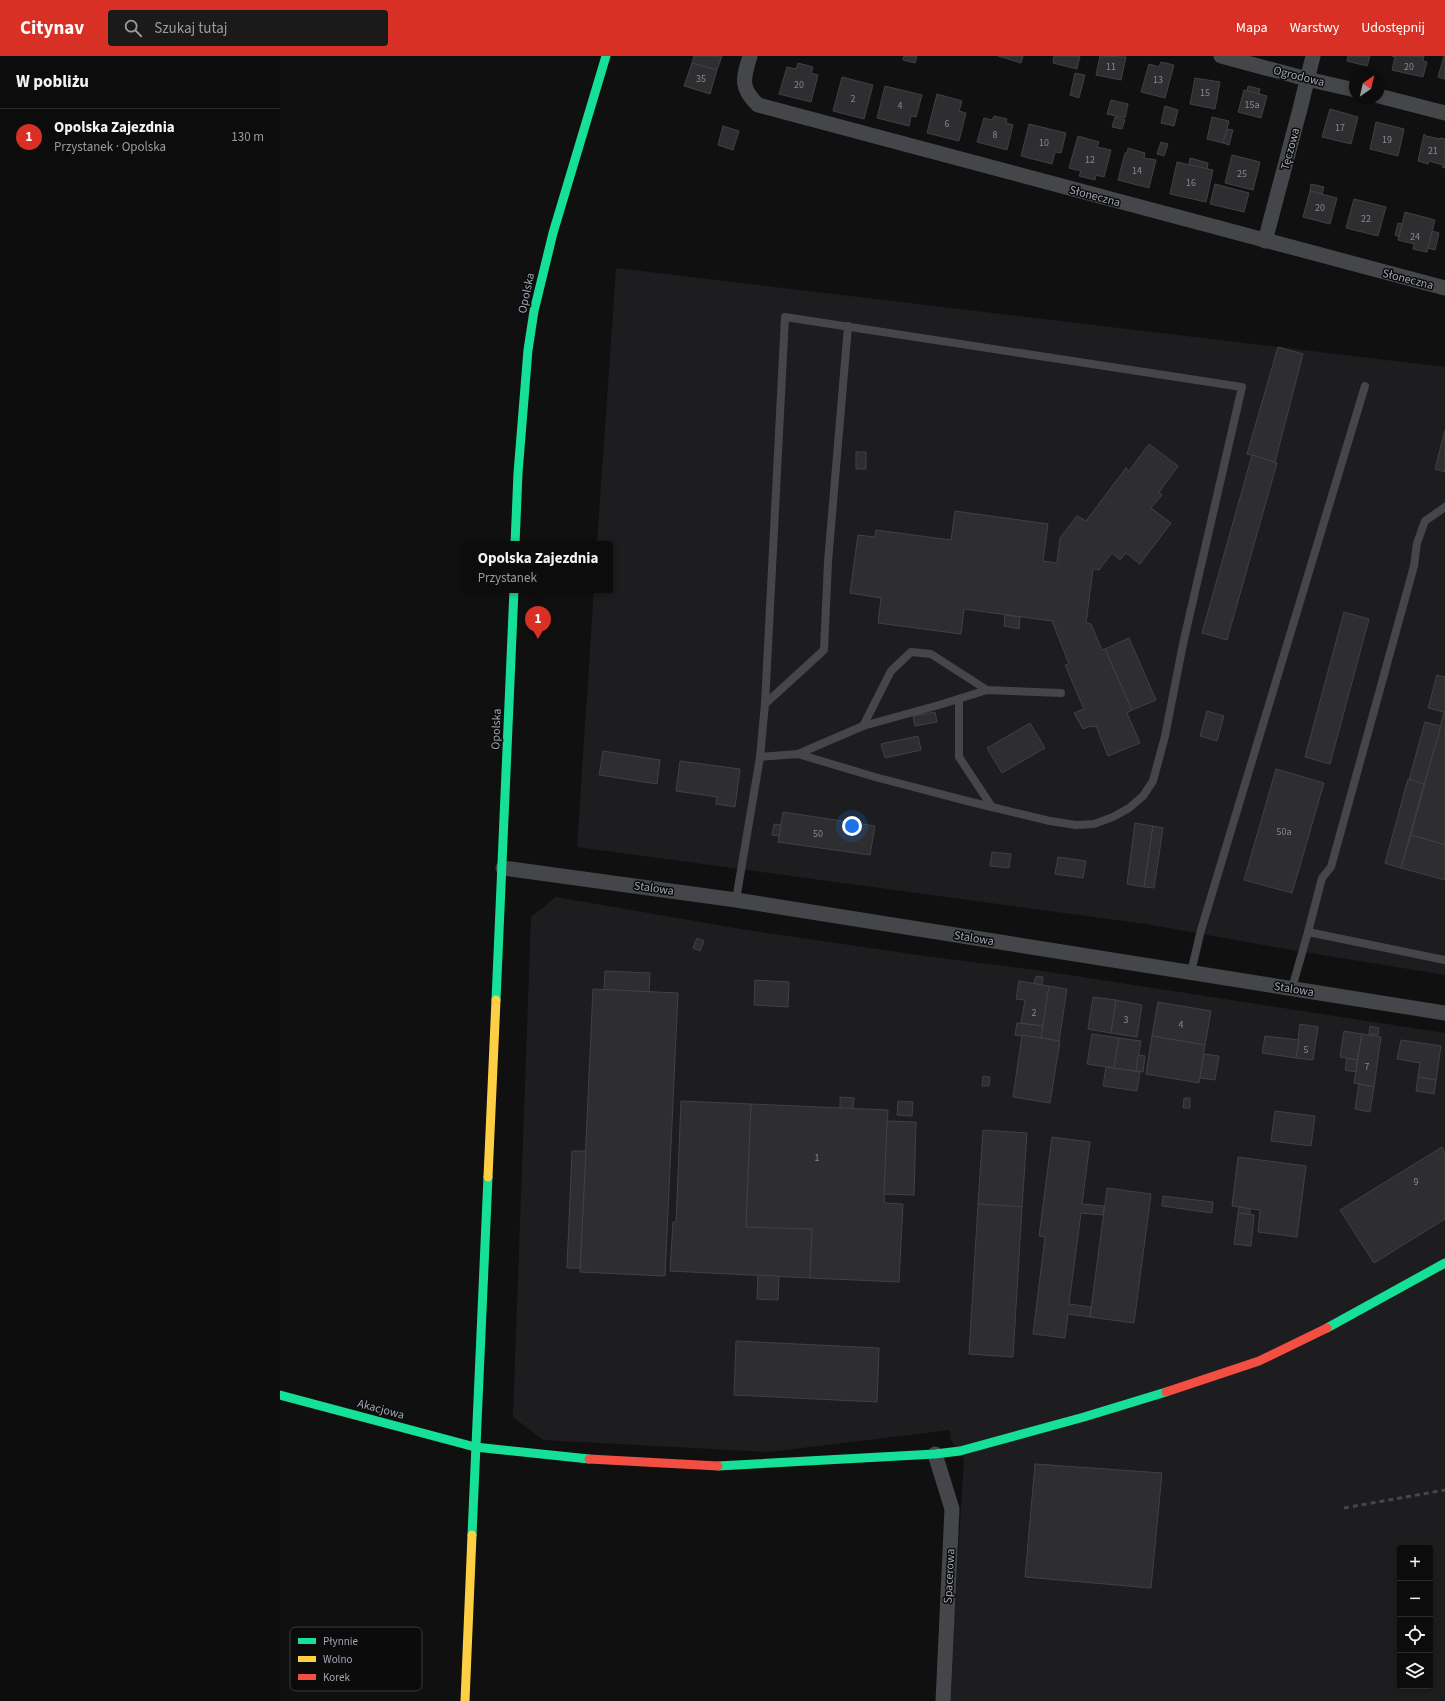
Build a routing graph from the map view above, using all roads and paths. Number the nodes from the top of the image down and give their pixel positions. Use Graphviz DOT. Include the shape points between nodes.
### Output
graph roads {
  1 [pos="606,56"];
  2 [pos="750,56"];
  3 [pos="1220,56"];
  4 [pos="1313,56"];
  5 [pos="1307,79"];
  6 [pos="1349,89"];
  7 [pos="1385,98"];
  8 [pos="1445,113"];
  9 [pos="1265,241"];
  10 [pos="1445,288"];
  11 [pos="848,326"];
  12 [pos="1365,386"];
  13 [pos="1445,507"];
  14 [pos="515,541"];
  15 [pos="514,593"];
  16 [pos="987,690"];
  17 [pos="1061,693"];
  18 [pos="959,699"];
  19 [pos="765,704"];
  20 [pos="863,726"];
  21 [pos="798,754"];
  22 [pos="760,757"];
  23 [pos="992,807"];
  24 [pos="503,868"];
  25 [pos="736,900"];
  26 [pos="1308,932"];
  27 [pos="1445,960"];
  28 [pos="1191,972"];
  29 [pos="1292,988"];
  30 [pos="1445,1013"];
  31 [pos="1445,1262"];
  32 [pos="280,1395"];
  33 [pos="475,1447"];
  34 [pos="935,1454"];
  35 [pos="465,1701"];
  36 [pos="943,1701"];
  1 -- 14 [label="main road, Opolska" via="553,232 533,318 518,474"];
  2 -- 9 [label="street, Słoneczna" via="744,82 748,96 758,105"];
  3 -- 5 [label="street, Ogrodowa"];
  4 -- 5 [label="street, Tęczowa"];
  5 -- 6 [label="street, Ogrodowa"];
  5 -- 9 [label="street, Tęczowa"];
  7 -- 8 [label="street"];
  9 -- 10 [label="street, Słoneczna"];
  11 -- 19 [label="lane" via="828,562 824,650"];
  11 -- 19 [label="lane" via="785,317"];
  11 -- 23 [label="lane" via="1242,387 1153,781 1143,796 1129,808 1094,824 1076,825 1050,821"];
  12 -- 28 [label="lane" via="1201,930"];
  13 -- 26 [label="lane" via="1425,521 1417,543 1414,566 1332,867 1322,878"];
  15 -- 24 [label="main road, Opolska"];
  16 -- 17 [label="lane"];
  16 -- 18 [label="lane"];
  16 -- 20 [label="lane" via="931,654 911,652 892,671"];
  18 -- 20 [label="lane"];
  18 -- 23 [label="lane" via="959,757"];
  19 -- 22 [label="lane"];
  20 -- 21 [label="lane"];
  21 -- 22 [label="lane"];
  21 -- 23 [label="lane"];
  22 -- 25 [label="lane"];
  24 -- 25 [label="street, Stalowa"];
  24 -- 33 [label="main road, Opolska"];
  25 -- 28 [label="street, Stalowa"];
  26 -- 27 [label="lane"];
  26 -- 29 [label="lane"];
  28 -- 29 [label="street, Stalowa"];
  29 -- 30 [label="street, Stalowa"];
  31 -- 34 [label="main road, Akacjowa" via="1312,1337 1260,1361 1084,1417 960,1451"];
  32 -- 33 [label="main road, Akacjowa"];
  33 -- 34 [label="main road, Akacjowa" via="596,1460 725,1466"];
  33 -- 35 [label="main road, Opolska"];
  34 -- 36 [label="street, Spacerowa" via="952,1509"];
}
